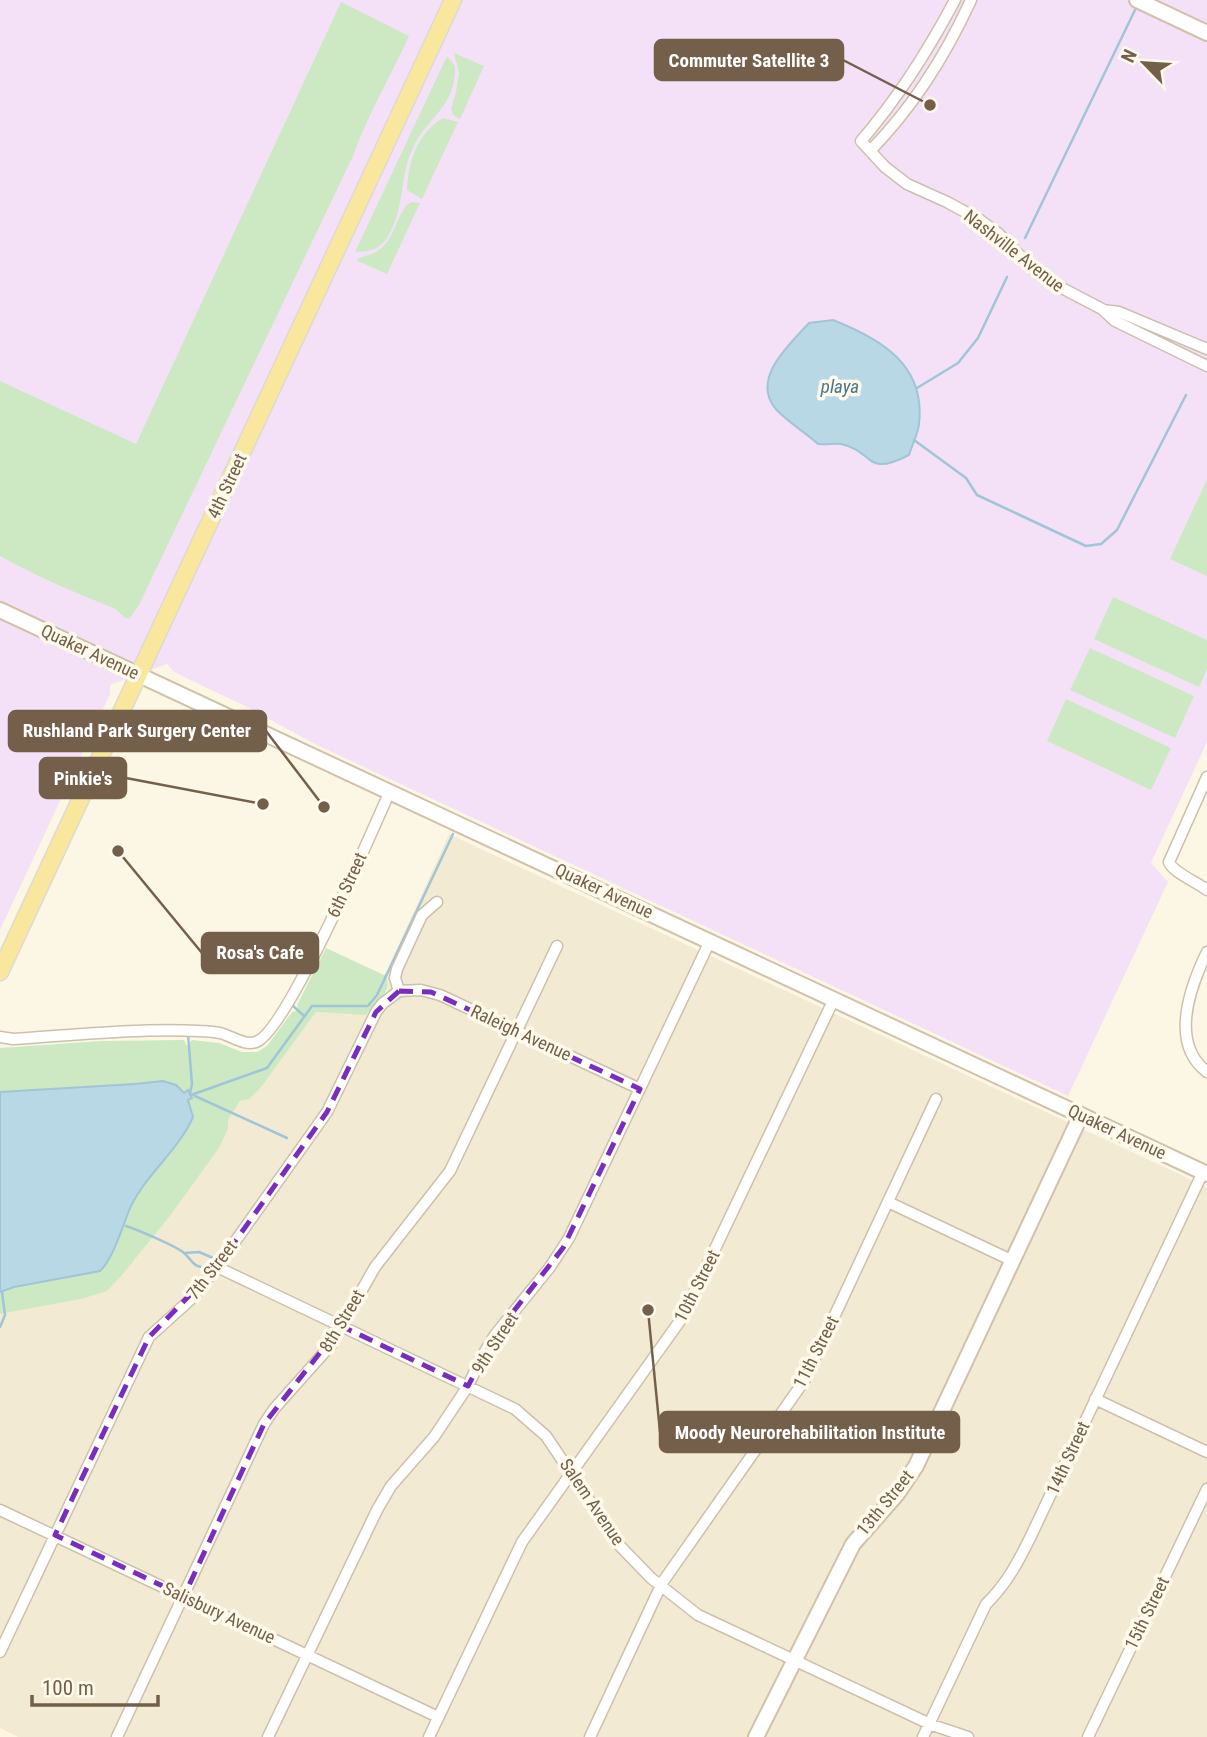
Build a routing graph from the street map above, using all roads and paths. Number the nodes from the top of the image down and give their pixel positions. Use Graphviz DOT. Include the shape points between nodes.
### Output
graph roads {
  1 [pos="453,0"];
  2 [pos="955,0"];
  3 [pos="971,0"];
  4 [pos="1137,0"];
  5 [pos="1207,33"];
  6 [pos="870,151"];
  7 [pos="1102,309"];
  8 [pos="1206,346"];
  9 [pos="1202,364"];
  10 [pos="0,610"];
  11 [pos="139,674"];
  12 [pos="1207,777"];
  13 [pos="390,791"];
  14 [pos="1207,890"];
  15 [pos="437,902"];
  16 [pos="710,942"];
  17 [pos="557,946"];
  18 [pos="1207,953"];
  19 [pos="0,972"];
  20 [pos="399,991"];
  21 [pos="834,999"];
  22 [pos="517,1031"];
  23 [pos="0,1037"];
  24 [pos="1207,1072"];
  25 [pos="640,1089"];
  26 [pos="936,1099"];
  27 [pos="1081,1115"];
  28 [pos="1205,1173"];
  29 [pos="888,1202"];
  30 [pos="1012,1259"];
  31 [pos="217,1267"];
  32 [pos="341,1326"];
  33 [pos="468,1386"];
  34 [pos="1095,1399"];
  35 [pos="1207,1452"];
  36 [pos="572,1472"];
  37 [pos="1207,1489"];
  38 [pos="0,1510"];
  39 [pos="55,1535"];
  40 [pos="660,1586"];
  41 [pos="184,1596"];
  42 [pos="0,1652"];
  43 [pos="307,1655"];
  44 [pos="793,1660"];
  45 [pos="438,1717"];
  46 [pos="929,1724"];
  47 [pos="117,1737"];
  48 [pos="268,1737"];
  49 [pos="429,1737"];
  50 [pos="590,1737"];
  51 [pos="756,1737"];
  52 [pos="923,1737"];
  53 [pos="968,1737"];
  54 [pos="1088,1737"];
  1 -- 11 [label="main road, 4th Street"];
  2 -- 6 [label="street, Nashville Avenue" via="919,66 861,141"];
  3 -- 6 [label="street" via="934,73"];
  4 -- 5 [label="main road"];
  6 -- 7 [label="street, Nashville Avenue" via="907,184 980,219 1037,273"];
  7 -- 8 [label="street, Nashville Avenue"];
  7 -- 9 [label="street, Nashville Avenue" via="1115,321"];
  8 -- 9 [label="street"];
  10 -- 11 [label="main road, Quaker Avenue"];
  11 -- 13 [label="main road, Quaker Avenue"];
  11 -- 19 [label="main road, 4th Street"];
  12 -- 14 [label="street" via="1169,858 1170,867"];
  13 -- 16 [label="main road, Quaker Avenue"];
  13 -- 23 [label="street, 6th Street" via="301,982 258,1042 247,1044 221,1033 200,1031"];
  15 -- 20 [label="street" via="422,915 397,968"];
  16 -- 21 [label="main road, Quaker Avenue"];
  16 -- 25 [label="street, 9th Street"];
  17 -- 22 [label="street, 8th Street"];
  18 -- 24 [label="street" via="1189,1002 1186,1037 1188,1050"];
  20 -- 22 [label="street, Raleigh Avenue" via="440,995"];
  20 -- 31 [label="street, 7th Street" via="376,1012 334,1101"];
  21 -- 27 [label="main road, Quaker Avenue"];
  21 -- 36 [label="street, 10th Street" via="682,1318"];
  22 -- 25 [label="street, Raleigh Avenue"];
  22 -- 32 [label="street, 8th Street" via="450,1171 375,1267"];
  25 -- 33 [label="street, 9th Street" via="563,1248 495,1335"];
  26 -- 29 [label="street, 11th Street"];
  27 -- 28 [label="main road, Quaker Avenue"];
  27 -- 30 [label="main road, 13th Street"];
  28 -- 34 [label="street, 14th Street"];
  29 -- 30 [label="street"];
  29 -- 40 [label="street, 11th Street" via="804,1381"];
  30 -- 44 [label="main road, 13th Street" via="916,1466 852,1544"];
  31 -- 32 [label="street, Salem Avenue"];
  31 -- 39 [label="street, 7th Street" via="190,1300 149,1336"];
  32 -- 33 [label="street, Salem Avenue"];
  32 -- 41 [label="street, 8th Street" via="331,1345 264,1424"];
  33 -- 36 [label="street, Salem Avenue" via="527,1419"];
  33 -- 43 [label="street, 9th Street" via="434,1437 391,1486"];
  34 -- 35 [label="street"];
  34 -- 46 [label="street, 14th Street" via="1016,1567 986,1604"];
  36 -- 40 [label="street, Salem Avenue" via="620,1546"];
  36 -- 45 [label="street, 10th Street" via="522,1542"];
  37 -- 54 [label="street, 15th Street"];
  38 -- 39 [label="street, Salisbury Avenue"];
  39 -- 41 [label="street, Salisbury Avenue"];
  39 -- 42 [label="street, 7th Street"];
  40 -- 44 [label="street, Salem Avenue" via="698,1615"];
  40 -- 50 [label="street, 11th Street"];
  41 -- 43 [label="street, Salisbury Avenue"];
  41 -- 47 [label="street, 8th Street"];
  43 -- 45 [label="street, Salisbury Avenue"];
  43 -- 48 [label="street, 9th Street"];
  44 -- 46 [label="street, Salem Avenue"];
  44 -- 51 [label="main road, 13th Street"];
  45 -- 49 [label="street, 10th Street"];
  46 -- 52 [label="street, 14th Street"];
  46 -- 53 [label="street, Salem Avenue"];
}
